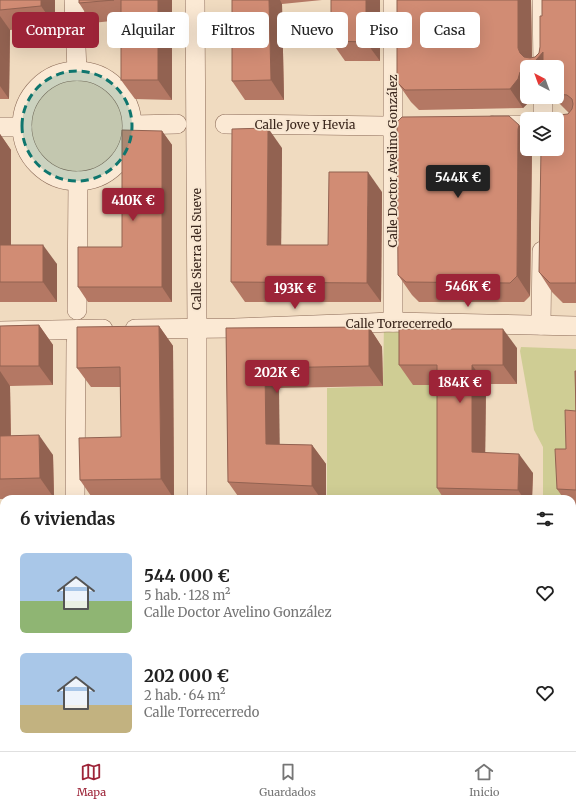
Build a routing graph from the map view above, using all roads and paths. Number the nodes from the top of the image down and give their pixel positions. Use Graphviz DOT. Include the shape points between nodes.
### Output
graph roads {
  1 [pos="74,0"];
  2 [pos="194,0"];
  3 [pos="393,0"];
  4 [pos="542,0"];
  5 [pos="543,60"];
  6 [pos="77,71"];
  7 [pos="177,124"];
  8 [pos="225,124"];
  9 [pos="133,125"];
  10 [pos="480,125"];
  11 [pos="520,125"];
  12 [pos="385,126"];
  13 [pos="0,127"];
  14 [pos="22,127"];
  15 [pos="78,181"];
  16 [pos="542,237"];
  17 [pos="77,310"];
  18 [pos="393,322"];
  19 [pos="541,326"];
  20 [pos="576,326"];
  21 [pos="198,327"];
  22 [pos="0,331"];
  23 [pos="76,342"];
  24 [pos="75,495"];
  25 [pos="197,495"];
  1 -- 6 [label="street"];
  2 -- 21 [label="street, Calle Sierra del Sueve"];
  3 -- 18 [label="street, Calle Doctor Avelino González"];
  4 -- 5 [label="street"];
  6 -- 9 [label="street" via="94,73 118,89 130,108"];
  6 -- 14 [label="street" via="60,74 44,82 32,94 25,110"];
  7 -- 9 [label="street"];
  8 -- 12 [label="street, Calle Jove y Hevia"];
  9 -- 15 [label="street" via="130,142 122,158 110,170 95,178"];
  10 -- 11 [label="street"];
  13 -- 14 [label="street"];
  14 -- 15 [label="street" via="25,144 33,159 46,171 61,179"];
  15 -- 17 [label="street"];
  16 -- 19 [label="street"];
  18 -- 19 [label="street, Calle Torrecerredo"];
  18 -- 21 [label="street, Calle Torrecerredo"];
  19 -- 20 [label="street, Calle Torrecerredo"];
  21 -- 22 [label="street, Calle Torrecerredo"];
  21 -- 25 [label="street, Calle Sierra del Sueve"];
  23 -- 24 [label="street"];
}
